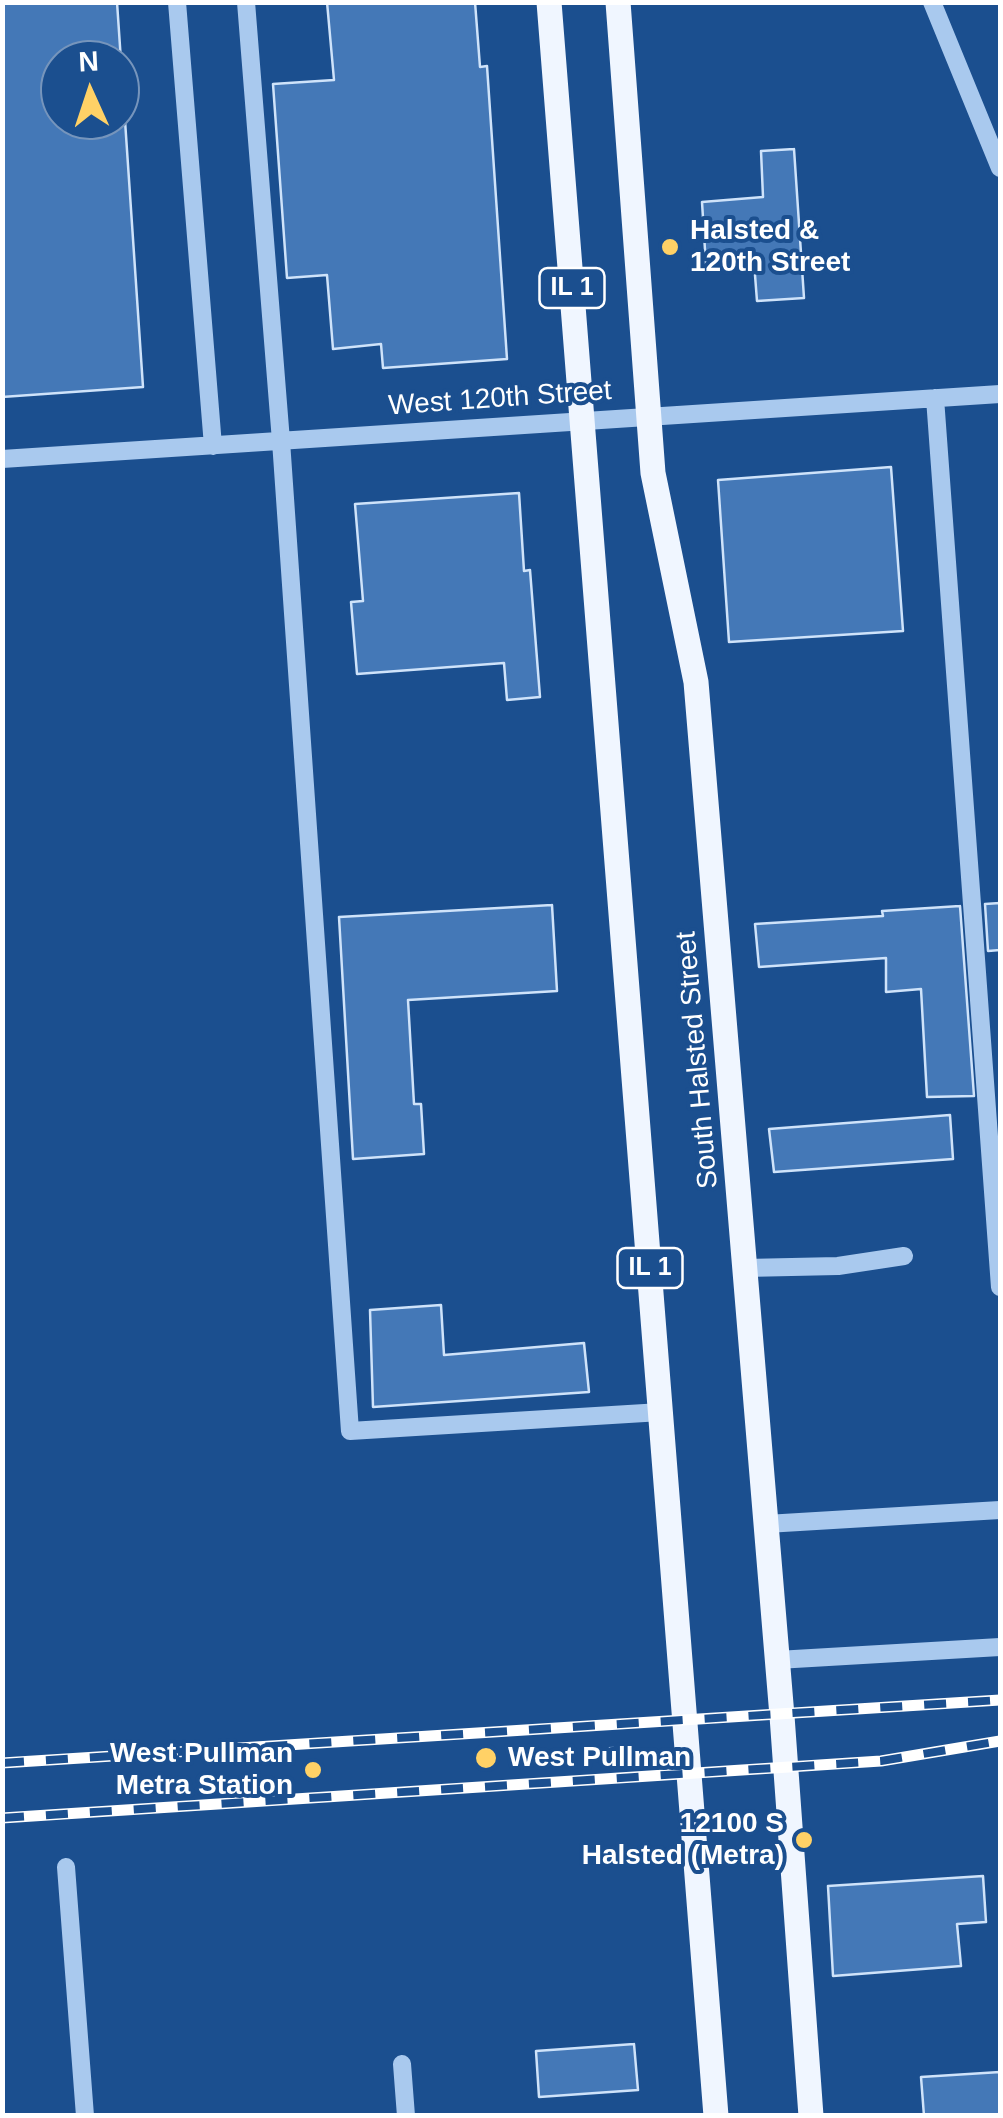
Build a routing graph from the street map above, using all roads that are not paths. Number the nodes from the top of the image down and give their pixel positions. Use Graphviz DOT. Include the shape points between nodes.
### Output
graph roads {
  1 [pos="177,2"];
  2 [pos="246,2"];
  3 [pos="549,2"];
  4 [pos="618,2"];
  5 [pos="932,2"];
  6 [pos="1000,168"];
  7 [pos="1000,394"];
  8 [pos="935,398"];
  9 [pos="649,417"];
  10 [pos="583,422"];
  11 [pos="281,441"];
  12 [pos="213,446"];
  13 [pos="2,460"];
  14 [pos="904,1256"];
  15 [pos="745,1268"];
  16 [pos="1000,1287"];
  17 [pos="661,1412"];
  18 [pos="1000,1510"];
  19 [pos="766,1524"];
  20 [pos="1000,1647"];
  21 [pos="777,1660"];
  22 [pos="66,1867"];
  23 [pos="402,2064"];
  24 [pos="85,2116"];
  25 [pos="406,2116"];
  26 [pos="716,2116"];
  27 [pos="811,2116"];
  1 -- 12 [label="street"];
  2 -- 11 [label="street"];
  3 -- 10 [label="main road, IL 1"];
  4 -- 9 [label="main road, South Halsted Street / IL 1"];
  5 -- 6 [label="street"];
  7 -- 8 [label="street, West 120th Street"];
  8 -- 9 [label="street, West 120th Street"];
  8 -- 16 [label="street"];
  9 -- 10 [label="street, West 120th Street"];
  9 -- 15 [label="main road, South Halsted Street / IL 1" via="696,682"];
  10 -- 11 [label="street, West 120th Street"];
  10 -- 17 [label="main road, IL 1"];
  11 -- 12 [label="street, West 120th Street"];
  11 -- 17 [label="street" via="350,1431"];
  12 -- 13 [label="street, West 120th Street"];
  14 -- 15 [label="street" via="838,1266"];
  15 -- 19 [label="main road, South Halsted Street / IL 1"];
  17 -- 26 [label="main road, IL 1"];
  18 -- 19 [label="street"];
  19 -- 21 [label="main road, South Halsted Street / IL 1"];
  20 -- 21 [label="street"];
  21 -- 27 [label="main road, South Halsted Street / IL 1"];
  22 -- 24 [label="street"];
  23 -- 25 [label="street"];
}
